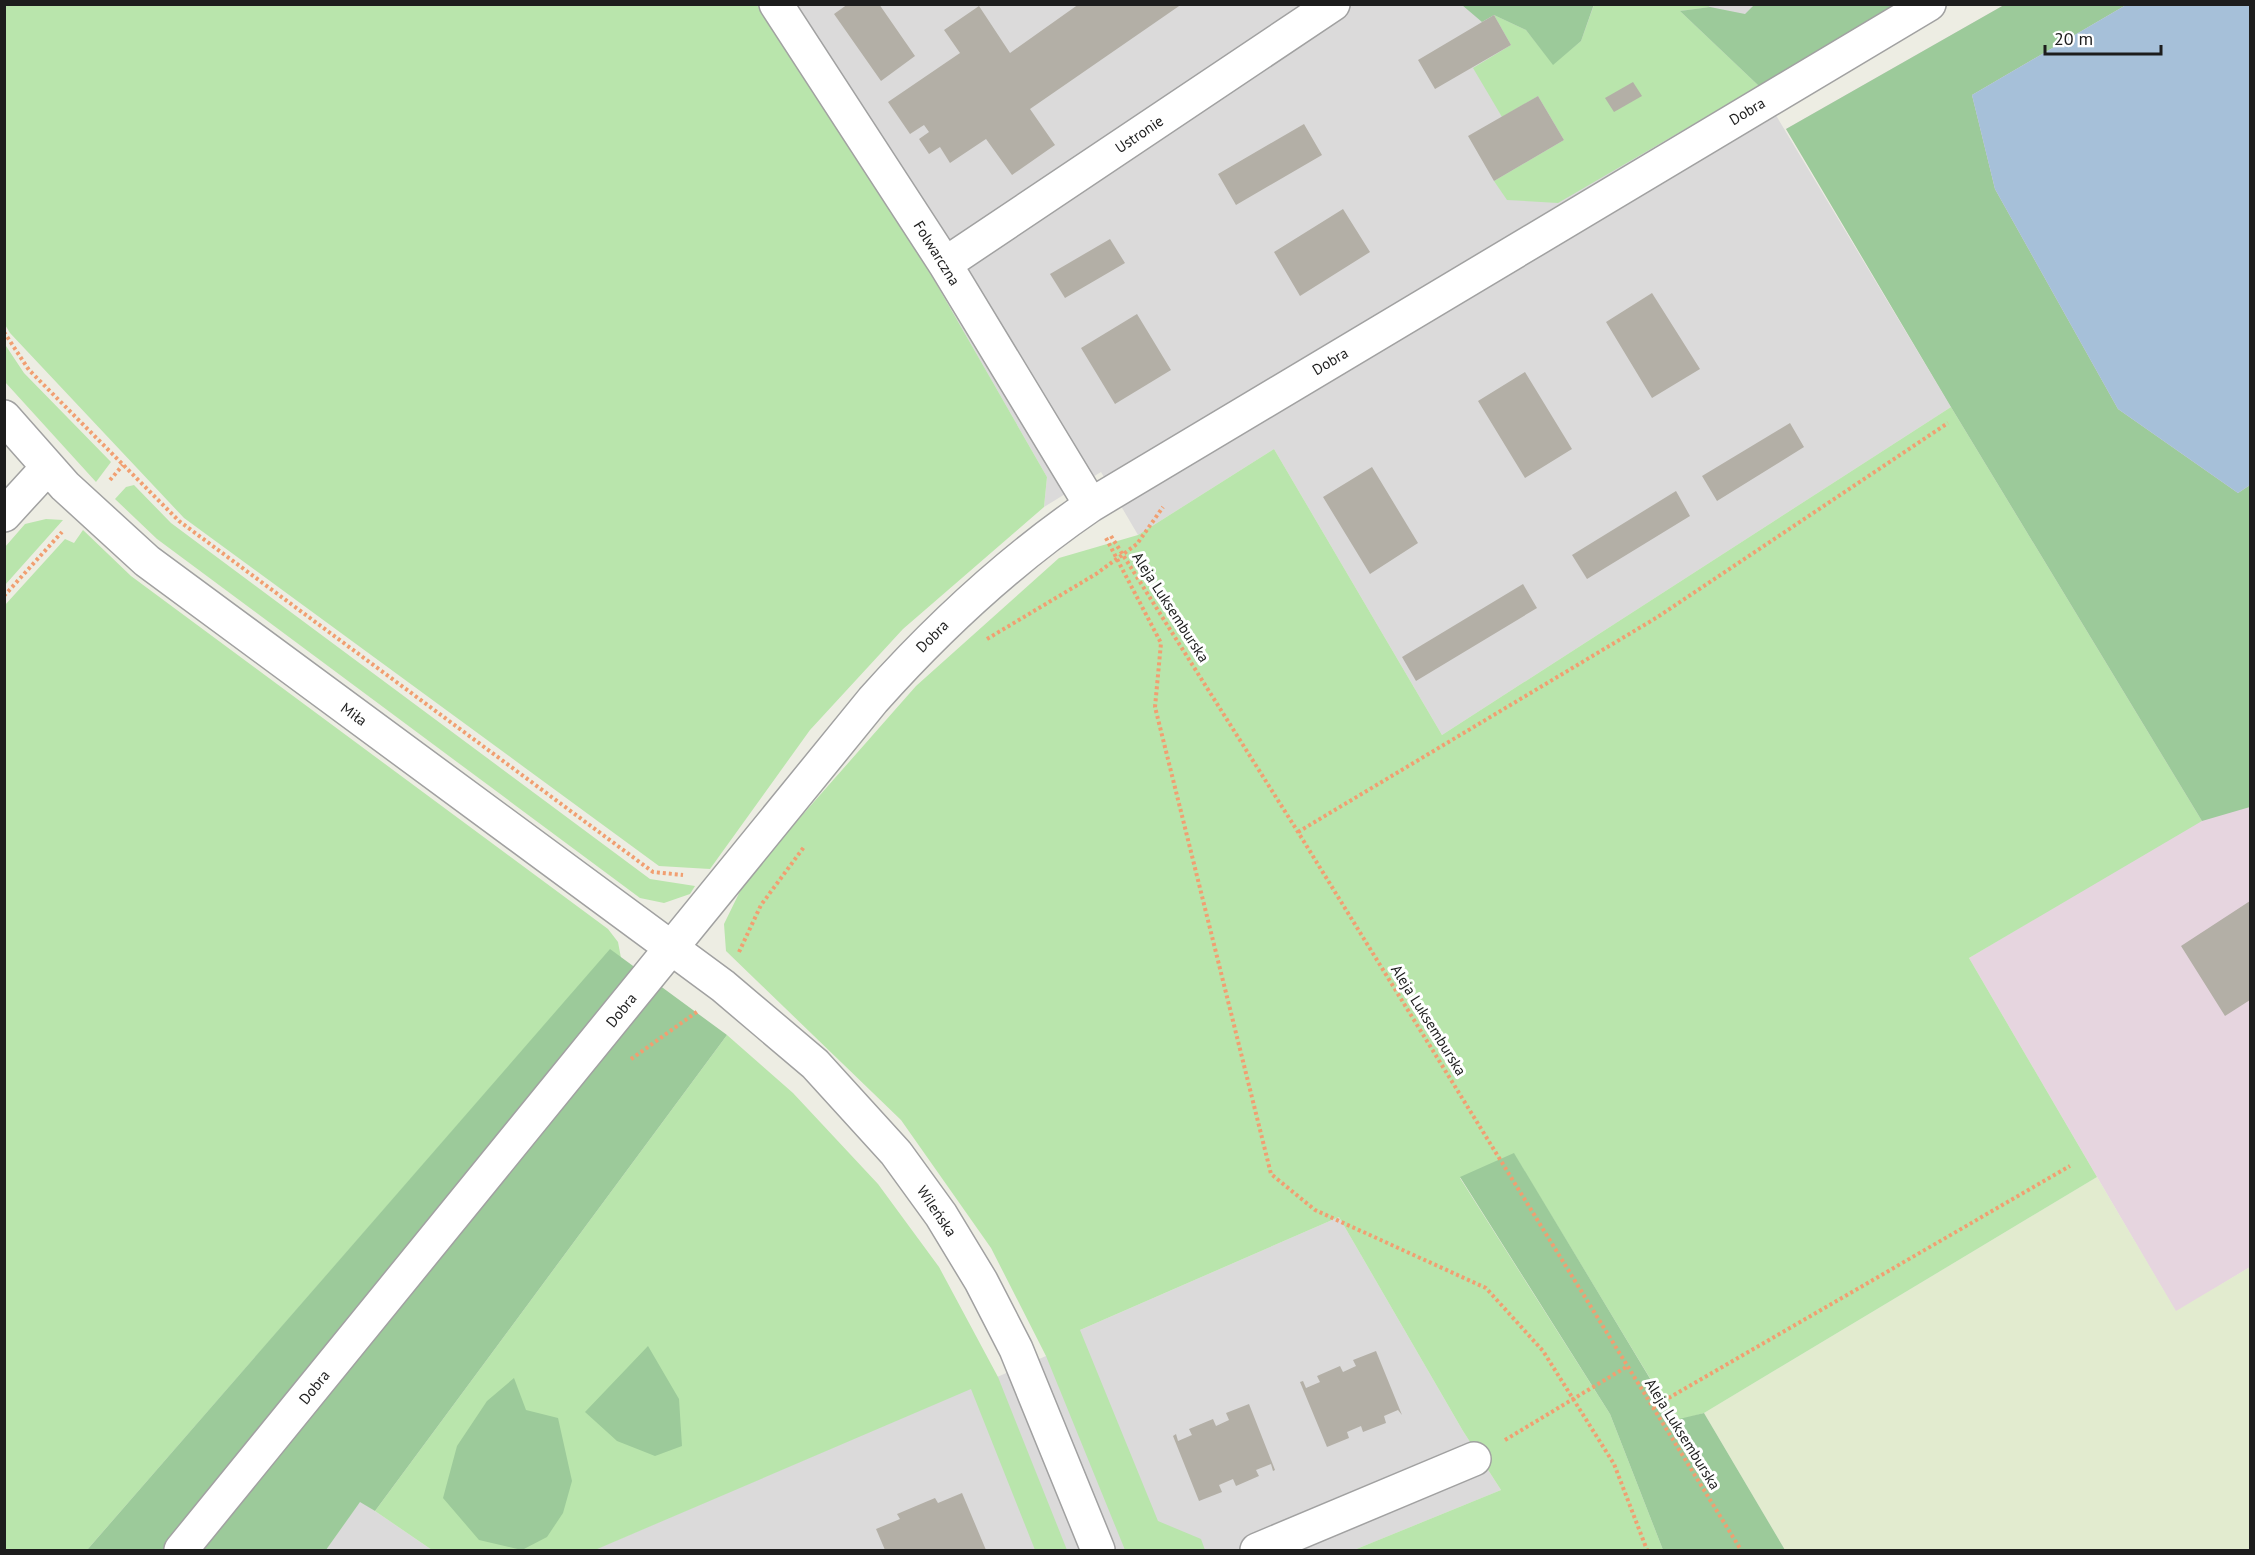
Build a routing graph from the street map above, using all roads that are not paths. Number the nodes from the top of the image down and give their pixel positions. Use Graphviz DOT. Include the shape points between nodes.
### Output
graph roads {
  1 [pos="776,4"];
  2 [pos="1333,4"];
  3 [pos="1929,4"];
  4 [pos="945,264"];
  5 [pos="4,417"];
  6 [pos="48,467"];
  7 [pos="1091,505"];
  8 [pos="4,515"];
  9 [pos="672,948"];
  10 [pos="1474,1459"];
  11 [pos="181,1551"];
  12 [pos="1098,1551"];
  13 [pos="1257,1551"];
  1 -- 4 [label="street, Folwarczna"];
  2 -- 4 [label="street, Ustronie"];
  3 -- 7 [label="street, Dobra"];
  4 -- 7 [label="street, Folwarczna"];
  5 -- 6 [label="street, Miła"];
  6 -- 8 [label="street"];
  6 -- 9 [label="street, Miła" via="147,561"];
  7 -- 9 [label="street, Dobra" via="1015,560 917,651"];
  9 -- 11 [label="street, Dobra"];
  9 -- 12 [label="street, Wileńska" via="815,1064 896,1153 941,1215 1016,1349"];
  10 -- 13 [label="street"];
}
